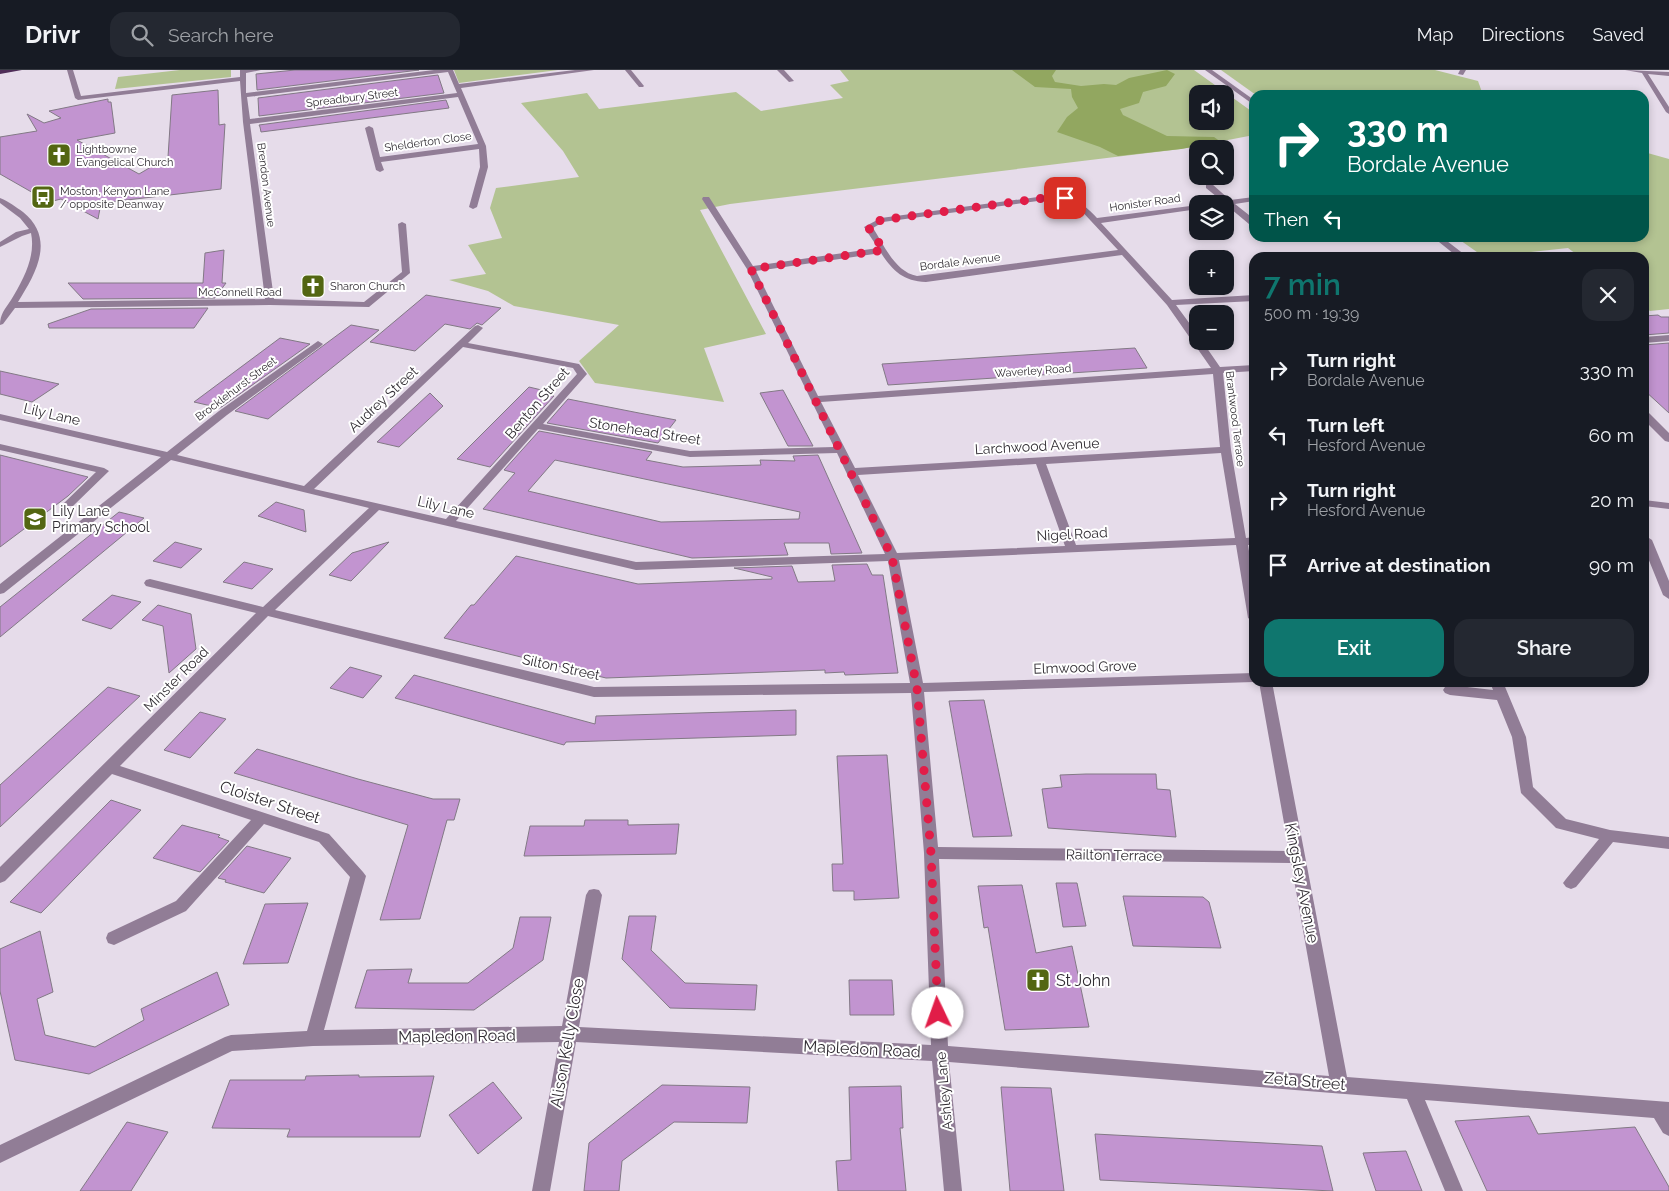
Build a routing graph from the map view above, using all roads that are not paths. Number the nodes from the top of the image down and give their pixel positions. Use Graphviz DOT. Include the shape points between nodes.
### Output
graph roads {
  1 [pos="19,70"];
  2 [pos="70,70"];
  3 [pos="258,70"];
  4 [pos="450,70"];
  5 [pos="590,70"];
  6 [pos="628,70"];
  7 [pos="780,70"];
  8 [pos="1208,70"];
  9 [pos="1628,70"];
  10 [pos="0,72"];
  11 [pos="1644,72"];
  12 [pos="243,74"];
  13 [pos="1669,74"];
  14 [pos="791,81"];
  15 [pos="457,86"];
  16 [pos="641,86"];
  17 [pos="460,95"];
  18 [pos="243,96"];
  19 [pos="1249,99"];
  20 [pos="1669,112"];
  21 [pos="246,122"];
  22 [pos="369,128"];
  23 [pos="482,146"];
  24 [pos="377,160"];
  25 [pos="380,170"];
  26 [pos="1209,186"];
  27 [pos="1220,195"];
  28 [pos="706,199"];
  29 [pos="0,200"];
  30 [pos="1249,200"];
  31 [pos="1234,201"];
  32 [pos="1234,206"];
  33 [pos="473,208"];
  34 [pos="1189,208"];
  35 [pos="1249,219"];
  36 [pos="1096,221"];
  37 [pos="402,224"];
  38 [pos="34,230"];
  39 [pos="1444,242"];
  40 [pos="0,245"];
  41 [pos="884,250"];
  42 [pos="1124,252"];
  43 [pos="1458,252"];
  44 [pos="751,269"];
  45 [pos="1249,298"];
  46 [pos="270,302"];
  47 [pos="1170,303"];
  48 [pos="13,305"];
  49 [pos="0,322"];
  50 [pos="478,328"];
  51 [pos="1669,338"];
  52 [pos="1649,340"];
  53 [pos="318,344"];
  54 [pos="461,344"];
  55 [pos="1249,368"];
  56 [pos="1218,371"];
  57 [pos="815,400"];
  58 [pos="1649,419"];
  59 [pos="3,421"];
  60 [pos="536,426"];
  61 [pos="1669,439"];
  62 [pos="0,447"];
  63 [pos="839,450"];
  64 [pos="1226,450"];
  65 [pos="170,456"];
  66 [pos="1040,461"];
  67 [pos="850,472"];
  68 [pos="306,490"];
  69 [pos="68,504"];
  70 [pos="1649,504"];
  71 [pos="1669,506"];
  72 [pos="376,507"];
  73 [pos="449,522"];
  74 [pos="1249,541"];
  75 [pos="1240,542"];
  76 [pos="1649,547"];
  77 [pos="1072,549"];
  78 [pos="892,557"];
  79 [pos="150,583"];
  80 [pos="0,590"];
  81 [pos="1249,591"];
  82 [pos="1669,595"];
  83 [pos="266,611"];
  84 [pos="1249,678"];
  85 [pos="1266,687"];
  86 [pos="1498,687"];
  87 [pos="917,688"];
  88 [pos="1450,690"];
  89 [pos="1502,696"];
  90 [pos="111,768"];
  91 [pos="262,817"];
  92 [pos="1610,836"];
  93 [pos="1669,843"];
  94 [pos="931,853"];
  95 [pos="1297,857"];
  96 [pos="0,877"];
  97 [pos="1571,883"];
  98 [pos="594,895"];
  99 [pos="114,938"];
  100 [pos="569,1034"];
  101 [pos="313,1038"];
  102 [pos="940,1053"];
  103 [pos="1340,1083"];
  104 [pos="1412,1090"];
  105 [pos="1665,1111"];
  106 [pos="1669,1127"];
  107 [pos="0,1154"];
  108 [pos="541,1191"];
  109 [pos="953,1191"];
  110 [pos="1454,1191"];
  1 -- 10 [label="main road"];
  2 -- 12 [label="street" via="78,98"];
  3 -- 12 [label="street"];
  4 -- 15 [label="street"];
  4 -- 18 [label="street"];
  5 -- 15 [label="street"];
  6 -- 16 [label="street"];
  7 -- 14 [label="street"];
  8 -- 19 [label="street"];
  9 -- 11 [label="street"];
  11 -- 13 [label="street"];
  11 -- 20 [label="street"];
  12 -- 18 [label="street, Brendon Avenue"];
  15 -- 17 [label="street"];
  17 -- 21 [label="street, Spreadbury Street"];
  17 -- 23 [label="street"];
  18 -- 21 [label="street, Brendon Avenue"];
  21 -- 46 [label="street, Brendon Avenue"];
  22 -- 24 [label="street, Shelderton Close"];
  23 -- 24 [label="street, Shelderton Close"];
  23 -- 33 [label="street" via="484,166"];
  24 -- 25 [label="street, Shelderton Close"];
  26 -- 27 [label="street"];
  28 -- 44 [label="street, Ashley Lane"];
  29 -- 38 [label="street" via="20,214"];
  30 -- 31 [label="street"];
  32 -- 35 [label="street"];
  34 -- 36 [label="street, Honister Road"];
  36 -- 41 [label="street, Bordale Avenue" via="1080,204 1054,197 899,217 881,220 868,227"];
  36 -- 42 [label="street, Brantwood Terrace"];
  37 -- 46 [label="street, McConnell Road" via="406,273 366,305"];
  38 -- 40 [label="street"];
  38 -- 48 [label="street" via="38,246 34,264"];
  39 -- 43 [label="street"];
  41 -- 42 [label="street, Bordale Avenue" via="899,273 918,279"];
  41 -- 44 [label="street"];
  42 -- 47 [label="street, Brantwood Terrace"];
  44 -- 57 [label="street, Ashley Lane"];
  45 -- 47 [label="street"];
  46 -- 48 [label="street, McConnell Road"];
  47 -- 56 [label="street, Brantwood Terrace"];
  48 -- 49 [label="street"];
  50 -- 54 [label="street, Audrey Street"];
  51 -- 52 [label="street"];
  53 -- 65 [label="street, Brocklehurst Street"];
  54 -- 60 [label="street, Benton Street" via="576,366 582,374"];
  54 -- 68 [label="street, Audrey Street"];
  55 -- 56 [label="street, Waverley Road"];
  56 -- 57 [label="street, Waverley Road"];
  56 -- 64 [label="street, Brantwood Terrace"];
  57 -- 63 [label="street, Ashley Lane"];
  58 -- 61 [label="street"];
  59 -- 65 [label="street, Lily Lane"];
  60 -- 63 [label="street, Stonehead Street" via="690,454"];
  60 -- 73 [label="street, Benton Street"];
  62 -- 69 [label="street" via="104,471"];
  63 -- 67 [label="street, Ashley Lane"];
  64 -- 66 [label="street, Larchwood Avenue"];
  64 -- 75 [label="street, Brantwood Terrace"];
  65 -- 68 [label="street, Lily Lane"];
  65 -- 80 [label="street, Brocklehurst Street"];
  66 -- 67 [label="street, Larchwood Avenue"];
  66 -- 77 [label="street"];
  67 -- 78 [label="street, Ashley Lane"];
  68 -- 72 [label="street, Lily Lane"];
  70 -- 71 [label="street"];
  72 -- 73 [label="street, Lily Lane"];
  72 -- 83 [label="street, Minster Road"];
  73 -- 78 [label="street, Lily Lane" via="636,566"];
  74 -- 75 [label="street, Nigel Road"];
  75 -- 77 [label="street, Nigel Road"];
  75 -- 81 [label="street"];
  76 -- 82 [label="street"];
  77 -- 78 [label="street, Nigel Road"];
  78 -- 87 [label="street, Ashley Lane"];
  79 -- 83 [label="street, Silton Street"];
  83 -- 87 [label="street, Silton Street" via="594,692"];
  83 -- 90 [label="street, Minster Road"];
  84 -- 87 [label="street, Elmwood Grove"];
  85 -- 95 [label="street, Kingsley Avenue"];
  86 -- 89 [label="street"];
  87 -- 94 [label="street, Ashley Lane"];
  88 -- 89 [label="street"];
  89 -- 92 [label="street" via="1520,736 1526,789 1561,824"];
  90 -- 91 [label="street, Cloister Street"];
  90 -- 96 [label="street, Minster Road"];
  91 -- 99 [label="street" via="181,906"];
  91 -- 101 [label="street, Cloister Street" via="324,838 358,876"];
  92 -- 93 [label="street"];
  92 -- 97 [label="street"];
  94 -- 95 [label="street, Railton Terrace"];
  94 -- 102 [label="street, Ashley Lane"];
  95 -- 103 [label="street, Kingsley Avenue"];
  98 -- 100 [label="street, Alison Kelly Close"];
  100 -- 101 [label="street, Mapledon Road"];
  100 -- 102 [label="street, Mapledon Road"];
  100 -- 108 [label="street, Alison Kelly Close"];
  101 -- 107 [label="street, Mapledon Road" via="231,1043"];
  102 -- 103 [label="street, Zeta Street"];
  102 -- 109 [label="street, Ashley Lane"];
  103 -- 104 [label="street, Zeta Street"];
  104 -- 105 [label="street, Zeta Street"];
  104 -- 110 [label="street"];
  105 -- 106 [label="street"];
}
